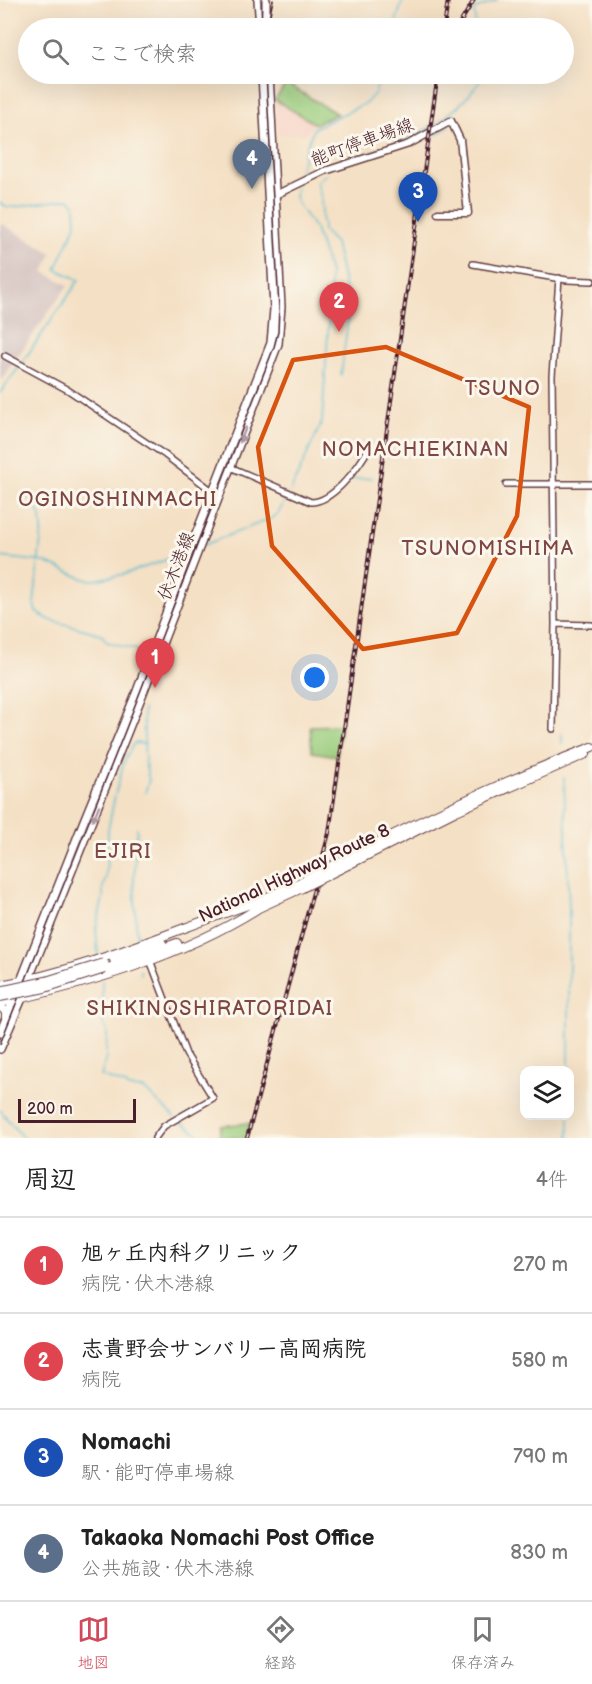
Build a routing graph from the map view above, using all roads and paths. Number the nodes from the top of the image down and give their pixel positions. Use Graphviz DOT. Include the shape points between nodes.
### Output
graph roads {
  1 [pos="258,0"];
  2 [pos="266,0"];
  3 [pos="259,18"];
  4 [pos="266,18"];
  5 [pos="262,84"];
  6 [pos="269,84"];
  7 [pos="275,195"];
  8 [pos="268,199"];
  9 [pos="438,213"];
  10 [pos="473,264"];
  11 [pos="559,278"];
  12 [pos="592,281"];
  13 [pos="5,356"];
  14 [pos="365,447"];
  15 [pos="230,467"];
  16 [pos="506,484"];
  17 [pos="592,484"];
  18 [pos="554,485"];
  19 [pos="217,493"];
  20 [pos="555,624"];
  21 [pos="592,625"];
  22 [pos="553,729"];
  23 [pos="592,746"];
  24 [pos="592,752"];
  25 [pos="592,757"];
  26 [pos="527,780"];
  27 [pos="454,809"];
  28 [pos="299,886"];
  29 [pos="265,898"];
  30 [pos="257,909"];
  31 [pos="150,960"];
  32 [pos="34,963"];
  33 [pos="105,966"];
  34 [pos="48,975"];
  35 [pos="25,981"];
  36 [pos="0,986"];
  37 [pos="0,992"];
  38 [pos="0,997"];
  39 [pos="22,998"];
  40 [pos="13,1000"];
  41 [pos="0,1005"];
  42 [pos="6,1018"];
  43 [pos="0,1033"];
  44 [pos="0,1049"];
  45 [pos="155,1138"];
  1 -- 3 [label="main road"];
  2 -- 4 [label="main road"];
  5 -- 8 [label="main road, 伏木港線"];
  6 -- 7 [label="main road, 伏木港線"];
  7 -- 8 [label="main road, 能町停車場線"];
  7 -- 9 [label="main road, 能町停車場線" via="317,174 409,144 451,121 462,148 468,213"];
  7 -- 15 [label="main road, 伏木港線, one-way" via="279,336"];
  8 -- 19 [label="main road, 伏木港線" via="274,309 271,343"];
  10 -- 11 [label="street"];
  11 -- 12 [label="street"];
  11 -- 18 [label="street" via="552,376"];
  13 -- 19 [label="street" via="68,390"];
  14 -- 15 [label="street" via="365,455 349,478 317,502"];
  15 -- 19 [label="main road, 伏木港線"];
  16 -- 18 [label="street"];
  17 -- 18 [label="street"];
  18 -- 20 [label="street"];
  19 -- 32 [label="main road, 伏木港線, one-way" via="97,811"];
  19 -- 35 [label="main road, 伏木港線" via="82,823"];
  20 -- 21 [label="street"];
  20 -- 22 [label="street"];
  23 -- 27 [label="highway, National Highway Route 8"];
  24 -- 26 [label="highway, National Highway Route 8"];
  25 -- 26 [label="highway"];
  26 -- 27 [label="highway, National Highway Route 8"];
  27 -- 28 [label="highway, National Highway Route 8, bridge"];
  28 -- 29 [label="highway, National Highway Route 8"];
  28 -- 30 [label="highway, National Highway Route 8"];
  29 -- 33 [label="highway, National Highway Route 8"];
  29 -- 34 [label="highway" via="119,953"];
  30 -- 31 [label="highway" via="230,926"];
  30 -- 33 [label="highway, National Highway Route 8" via="193,937"];
  31 -- 39 [label="highway"];
  31 -- 45 [label="street" via="186,1054 213,1098 164,1126"];
  32 -- 34 [label="main road" via="40,974"];
  32 -- 35 [label="main road, 伏木港線"];
  33 -- 37 [label="highway, National Highway Route 8, bridge"];
  33 -- 38 [label="highway, National Highway Route 8, bridge" via="45,988"];
  34 -- 35 [label="highway"];
  35 -- 36 [label="highway"];
  35 -- 39 [label="main road, 伏木港線"];
  35 -- 40 [label="main road, 伏木港線"];
  39 -- 40 [label="highway"];
  39 -- 44 [label="main road, 伏木港線"];
  40 -- 41 [label="highway"];
  40 -- 42 [label="main road, 伏木港線"];
  41 -- 42 [label="highway"];
  42 -- 43 [label="main road, 伏木港線"];
}
